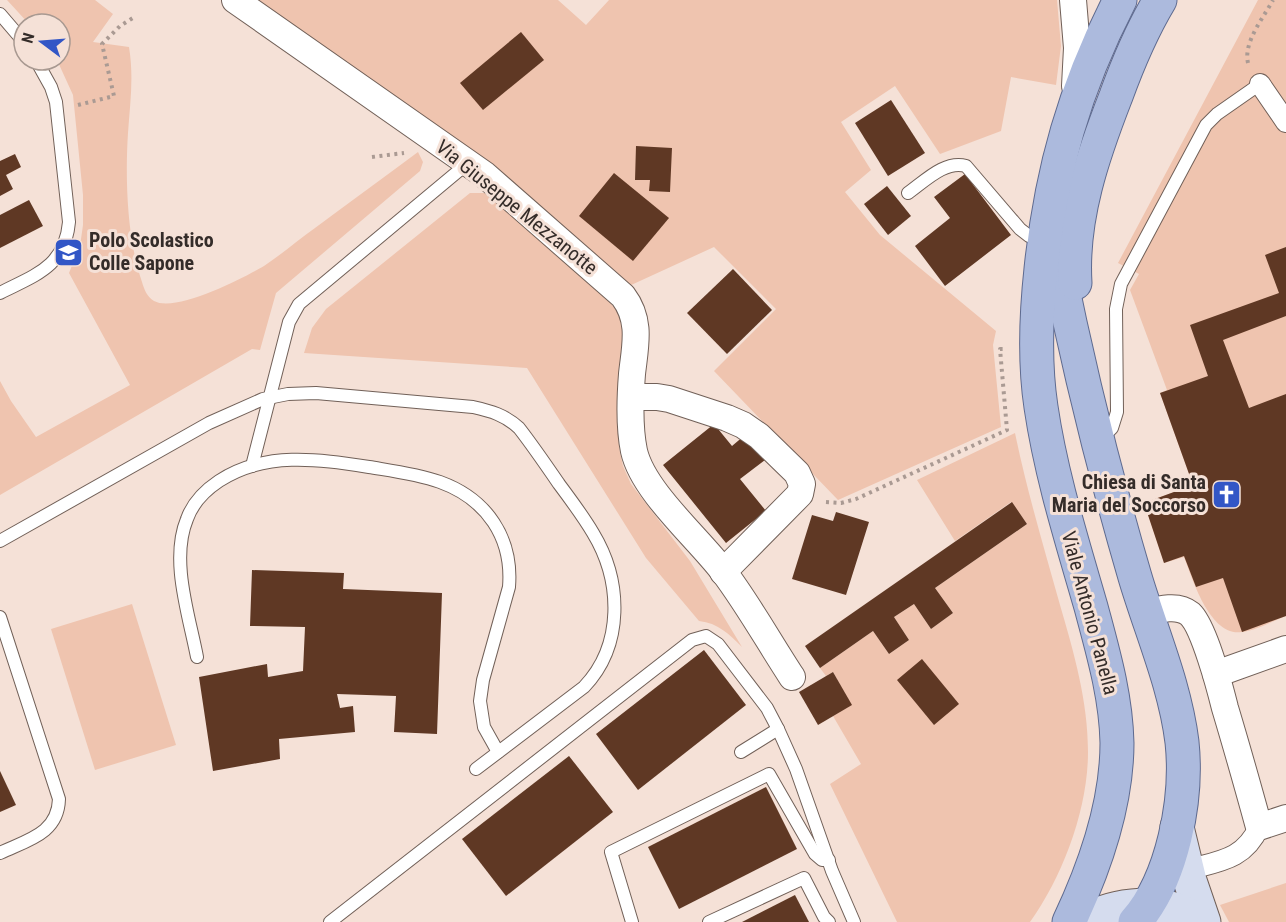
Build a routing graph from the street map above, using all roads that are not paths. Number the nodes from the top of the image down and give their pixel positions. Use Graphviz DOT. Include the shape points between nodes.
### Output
graph roads {
  1 [pos="235,0"];
  2 [pos="1073,0"];
  3 [pos="1120,0"];
  4 [pos="1154,0"];
  5 [pos="1160,0"];
  6 [pos="0,14"];
  7 [pos="12,28"];
  8 [pos="1138,43"];
  9 [pos="43,72"];
  10 [pos="1260,84"];
  11 [pos="1286,122"];
  12 [pos="1066,129"];
  13 [pos="468,163"];
  14 [pos="908,192"];
  15 [pos="1058,241"];
  16 [pos="0,293"];
  17 [pos="270,397"];
  18 [pos="631,397"];
  19 [pos="1098,440"];
  20 [pos="252,465"];
  21 [pos="0,541"];
  22 [pos="723,572"];
  23 [pos="1146,613"];
  24 [pos="0,617"];
  25 [pos="1286,650"];
  26 [pos="197,657"];
  27 [pos="1216,674"];
  28 [pos="792,677"];
  29 [pos="778,729"];
  30 [pos="498,752"];
  31 [pos="741,752"];
  32 [pos="476,769"];
  33 [pos="1286,818"];
  34 [pos="1177,827"];
  35 [pos="1259,827"];
  36 [pos="0,853"];
  37 [pos="829,860"];
  38 [pos="1187,870"];
  39 [pos="1144,917"];
  40 [pos="330,922"];
  41 [pos="632,922"];
  42 [pos="709,922"];
  43 [pos="829,922"];
  44 [pos="854,922"];
  45 [pos="1070,922"];
  46 [pos="1082,922"];
  47 [pos="1198,922"];
  48 [pos="1204,922"];
  1 -- 13 [label="street, Via Giuseppe Mezzanotte"];
  2 -- 12 [label="street" via="1076,71"];
  3 -- 12 [label="main road, Viale Antonio Panella"];
  4 -- 8 [label="street"];
  5 -- 8 [label="main road, Viale Antonio Panella"];
  6 -- 7 [label="lane"];
  8 -- 15 [label="main road, Viale Antonio Panella" via="1085,187"];
  9 -- 16 [label="lane" via="57,111 69,222 65,244 58,258 46,268"];
  10 -- 11 [label="street"];
  10 -- 19 [label="lane" via="1217,114 1202,130 1121,284 1116,309 1117,412 1112,428"];
  12 -- 15 [label="main road, Viale Antonio Panella" via="1052,193"];
  13 -- 17 [label="lane" via="299,304 289,322"];
  13 -- 18 [label="street, Via Giuseppe Mezzanotte" via="627,301 637,334"];
  14 -- 15 [label="lane" via="947,166 966,166 1020,229 1029,236"];
  15 -- 19 [label="main road, Viale Antonio Panella" via="1074,274 1087,395"];
  15 -- 45 [label="main road, Viale Antonio Panella" via="1036,321 1036,366 1060,499 1107,666 1117,743 1105,824"];
  17 -- 20 [label="lane"];
  17 -- 21 [label="lane" via="209,423"];
  17 -- 30 [label="lane" via="316,393 494,411 519,428 587,524 600,547 613,587 615,618 607,651 584,687"];
  18 -- 22 [label="street, Via Giuseppe Mezzanotte" via="633,448 643,476"];
  18 -- 22 [label="street" via="669,399 743,425 797,473 802,484 797,498"];
  19 -- 23 [label="main road, Viale Antonio Panella"];
  20 -- 26 [label="lane" via="207,490 192,506 183,528 181,574"];
  20 -- 30 [label="lane" via="298,459 412,474 453,488 491,518 508,552 510,574 480,701 484,727"];
  22 -- 28 [label="street, Via Giuseppe Mezzanotte"];
  23 -- 27 [label="street" via="1175,608 1190,615"];
  23 -- 34 [label="main road, Viale Antonio Panella" via="1182,743 1183,778"];
  24 -- 36 [label="lane" via="59,799 58,812 49,828"];
  25 -- 27 [label="street"];
  27 -- 35 [label="street"];
  29 -- 31 [label="lane"];
  29 -- 37 [label="lane"];
  29 -- 40 [label="lane" via="718,644 710,638 697,637"];
  30 -- 32 [label="lane"];
  33 -- 35 [label="street"];
  34 -- 38 [label="main road"];
  34 -- 39 [label="main road, Viale Antonio Panella" via="1165,870"];
  35 -- 38 [label="street" via="1240,853"];
  37 -- 41 [label="lane" via="822,860 812,850 769,774 611,852"];
  37 -- 44 [label="lane"];
  38 -- 48 [label="main road"];
  39 -- 46 [label="main road" via="1129,906"];
  39 -- 47 [label="main road" via="1178,910"];
  42 -- 43 [label="lane" via="804,878"];
}
